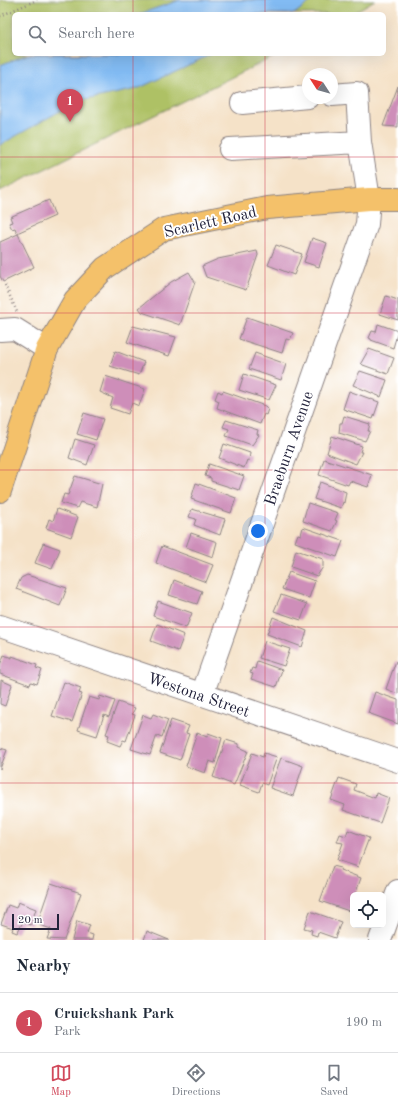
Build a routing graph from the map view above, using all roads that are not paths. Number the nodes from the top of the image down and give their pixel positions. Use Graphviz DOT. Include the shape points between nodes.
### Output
graph roads {
  1 [pos="338,95"];
  2 [pos="302,98"];
  3 [pos="242,103"];
  4 [pos="360,142"];
  5 [pos="230,149"];
  6 [pos="369,199"];
  7 [pos="398,199"];
  8 [pos="0,330"];
  9 [pos="47,349"];
  10 [pos="0,491"];
  11 [pos="0,626"];
  12 [pos="202,695"];
  13 [pos="398,761"];
  14 [pos="398,891"];
  15 [pos="380,940"];
  1 -- 4 [label="street, Braeburn Avenue" via="357,93"];
  2 -- 3 [label="street"];
  4 -- 5 [label="street"];
  4 -- 6 [label="street, Braeburn Avenue"];
  6 -- 7 [label="main road, Scarlett Road"];
  6 -- 9 [label="main road, Scarlett Road" via="267,208 164,229 105,268 75,300"];
  6 -- 12 [label="street, Braeburn Avenue" via="367,224"];
  8 -- 9 [label="street" via="15,329"];
  9 -- 10 [label="main road, Scarlett Road"];
  11 -- 12 [label="street, Westona Street"];
  12 -- 13 [label="street, Westona Street"];
  14 -- 15 [label="street"];
}
